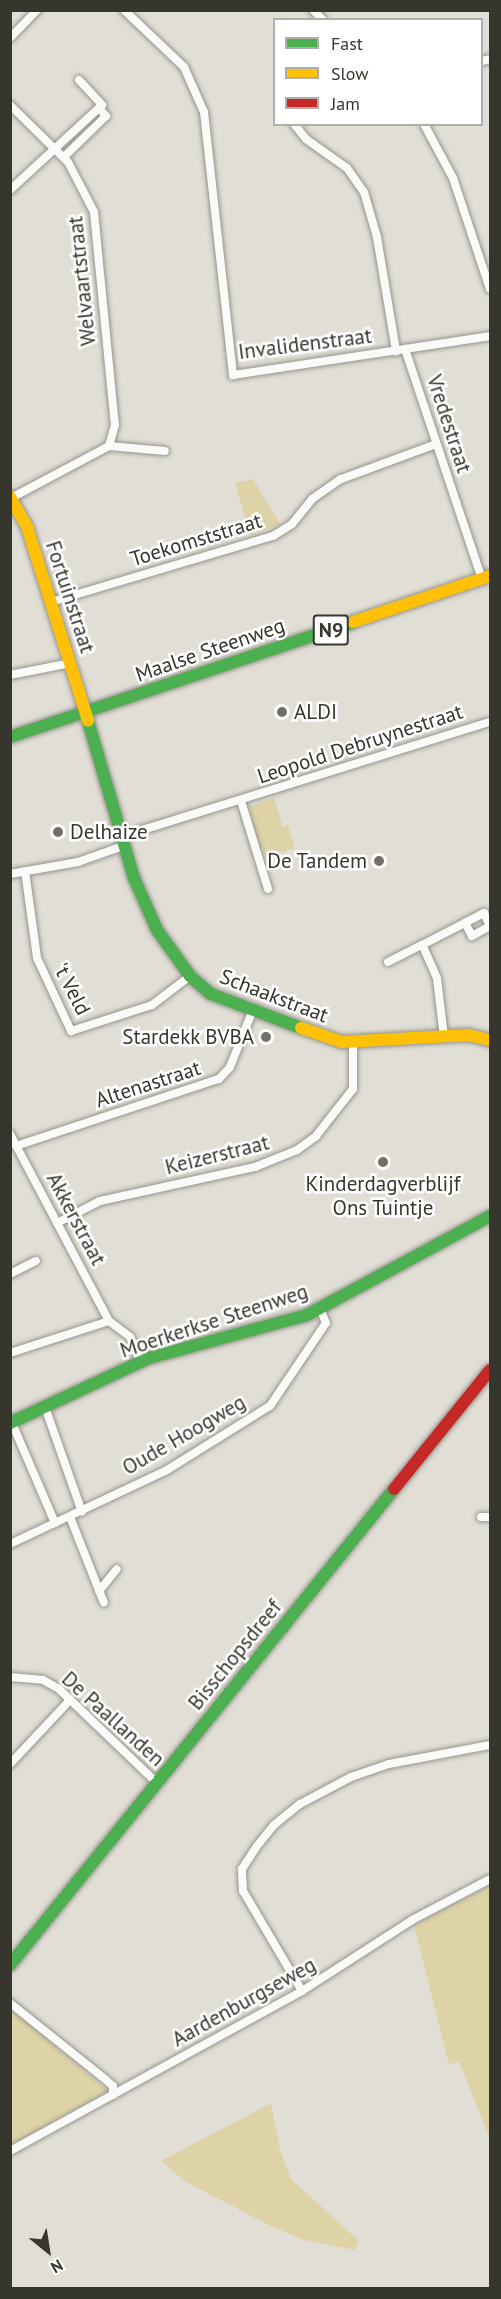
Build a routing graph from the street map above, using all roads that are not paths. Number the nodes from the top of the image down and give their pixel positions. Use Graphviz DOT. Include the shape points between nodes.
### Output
graph roads {
  1 [pos="37,10"];
  2 [pos="124,10"];
  3 [pos="10,38"];
  4 [pos="79,80"];
  5 [pos="10,105"];
  6 [pos="99,108"];
  7 [pos="296,126"];
  8 [pos="425,126"];
  9 [pos="56,148"];
  10 [pos="64,158"];
  11 [pos="10,190"];
  12 [pos="490,289"];
  13 [pos="490,336"];
  14 [pos="400,350"];
  15 [pos="436,444"];
  16 [pos="109,446"];
  17 [pos="165,451"];
  18 [pos="11,497"];
  19 [pos="486,578"];
  20 [pos="51,602"];
  21 [pos="71,663"];
  22 [pos="10,675"];
  23 [pos="86,712"];
  24 [pos="490,722"];
  25 [pos="10,736"];
  26 [pos="241,801"];
  27 [pos="122,842"];
  28 [pos="25,871"];
  29 [pos="10,873"];
  30 [pos="268,889"];
  31 [pos="465,923"];
  32 [pos="490,926"];
  33 [pos="422,945"];
  34 [pos="388,962"];
  35 [pos="190,976"];
  36 [pos="252,1012"];
  37 [pos="444,1037"];
  38 [pos="490,1040"];
  39 [pos="353,1044"];
  40 [pos="10,1134"];
  41 [pos="16,1146"];
  42 [pos="490,1216"];
  43 [pos="57,1223"];
  44 [pos="36,1261"];
  45 [pos="10,1274"];
  46 [pos="320,1309"];
  47 [pos="109,1321"];
  48 [pos="10,1353"];
  49 [pos="141,1361"];
  50 [pos="490,1370"];
  51 [pos="45,1407"];
  52 [pos="11,1423"];
  53 [pos="82,1512"];
  54 [pos="70,1517"];
  55 [pos="55,1524"];
  56 [pos="10,1544"];
  57 [pos="117,1569"];
  58 [pos="99,1591"];
  59 [pos="104,1604"];
  60 [pos="10,1677"];
  61 [pos="70,1700"];
  62 [pos="490,1744"];
  63 [pos="10,1764"];
  64 [pos="157,1783"];
  65 [pos="490,1878"];
  66 [pos="10,1965"];
  67 [pos="302,1991"];
  68 [pos="10,2003"];
  69 [pos="113,2095"];
  70 [pos="10,2151"];
  1 -- 3 [label="street"];
  2 -- 14 [label="street, Invalidenstraat" via="184,66 204,112 232,375"];
  4 -- 6 [label="street" via="102,105"];
  5 -- 9 [label="street, Welvaartstraat"];
  6 -- 9 [label="street"];
  6 -- 10 [label="street" via="106,116"];
  7 -- 14 [label="street, Vredestraat" via="306,139 347,168 364,192"];
  8 -- 12 [label="street" via="453,178"];
  9 -- 10 [label="street, Welvaartstraat"];
  9 -- 11 [label="street"];
  10 -- 16 [label="street, Welvaartstraat" via="79,177 94,212 115,424"];
  13 -- 14 [label="street, Invalidenstraat"];
  14 -- 15 [label="street, Vredestraat"];
  15 -- 19 [label="street, Vredestraat"];
  15 -- 20 [label="street, Toekomststraat" via="341,479 273,536"];
  16 -- 17 [label="street"];
  16 -- 18 [label="street"];
  18 -- 20 [label="street, Fortuinstraat" via="27,527"];
  19 -- 23 [label="street, Maalse Steenweg / N9"];
  20 -- 21 [label="street, Fortuinstraat"];
  21 -- 22 [label="street"];
  21 -- 23 [label="street, Fortuinstraat"];
  23 -- 25 [label="street, Maalse Steenweg / N9"];
  23 -- 27 [label="street, Schaakstraat"];
  24 -- 26 [label="street, Leopold Debruynestraat"];
  26 -- 27 [label="street, Leopold Debruynestraat"];
  26 -- 30 [label="street, Leopold Debruynestraat"];
  27 -- 28 [label="street, Leopold Debruynestraat" via="78,862"];
  27 -- 35 [label="street, Schaakstraat" via="157,930"];
  28 -- 29 [label="street, Leopold Debruynestraat"];
  28 -- 35 [label="street, 't Veld" via="37,958 71,1031 152,1005"];
  31 -- 32 [label="street" via="472,936"];
  31 -- 32 [label="street" via="484,913"];
  31 -- 33 [label="street"];
  33 -- 34 [label="street"];
  33 -- 37 [label="street" via="437,978"];
  35 -- 36 [label="street, Schaakstraat" via="211,994"];
  36 -- 39 [label="street, Schaakstraat"];
  36 -- 41 [label="street, Altenastraat" via="230,1067 219,1079"];
  37 -- 38 [label="street, Schaakstraat" via="468,1035"];
  37 -- 39 [label="street, Schaakstraat"];
  39 -- 43 [label="street, Keizerstraat" via="353,1089 316,1136 297,1150 268,1163 100,1201"];
  40 -- 41 [label="street, Akkerstraat"];
  41 -- 43 [label="street, Akkerstraat"];
  42 -- 46 [label="street, Moerkerkse Steenweg"];
  43 -- 47 [label="street, Akkerstraat"];
  44 -- 45 [label="street"];
  46 -- 49 [label="street, Moerkerkse Steenweg"];
  46 -- 53 [label="street, Oude Hoogweg" via="326,1323 270,1406 167,1470"];
  47 -- 48 [label="street"];
  47 -- 49 [label="street" via="130,1337"];
  49 -- 51 [label="street, Moerkerkse Steenweg"];
  50 -- 64 [label="street, Bisschopsdreef"];
  51 -- 52 [label="street, Moerkerkse Steenweg"];
  51 -- 53 [label="street"];
  52 -- 55 [label="street"];
  53 -- 54 [label="street, Oude Hoogweg"];
  54 -- 55 [label="street, Oude Hoogweg"];
  54 -- 58 [label="street"];
  55 -- 56 [label="street, Oude Hoogweg"];
  57 -- 58 [label="street"];
  58 -- 59 [label="street"];
  60 -- 61 [label="street, De Paallanden" via="43,1680"];
  61 -- 63 [label="street"];
  61 -- 64 [label="street, De Paallanden"];
  62 -- 67 [label="street" via="389,1764 351,1777 300,1804 274,1825 257,1846 242,1869 243,1891"];
  64 -- 66 [label="street, Bisschopsdreef"];
  65 -- 67 [label="street, Aardenburgseweg" via="412,1920"];
  67 -- 69 [label="street, Aardenburgseweg"];
  68 -- 69 [label="street" via="113,2086"];
  69 -- 70 [label="street, Aardenburgseweg"];
}
